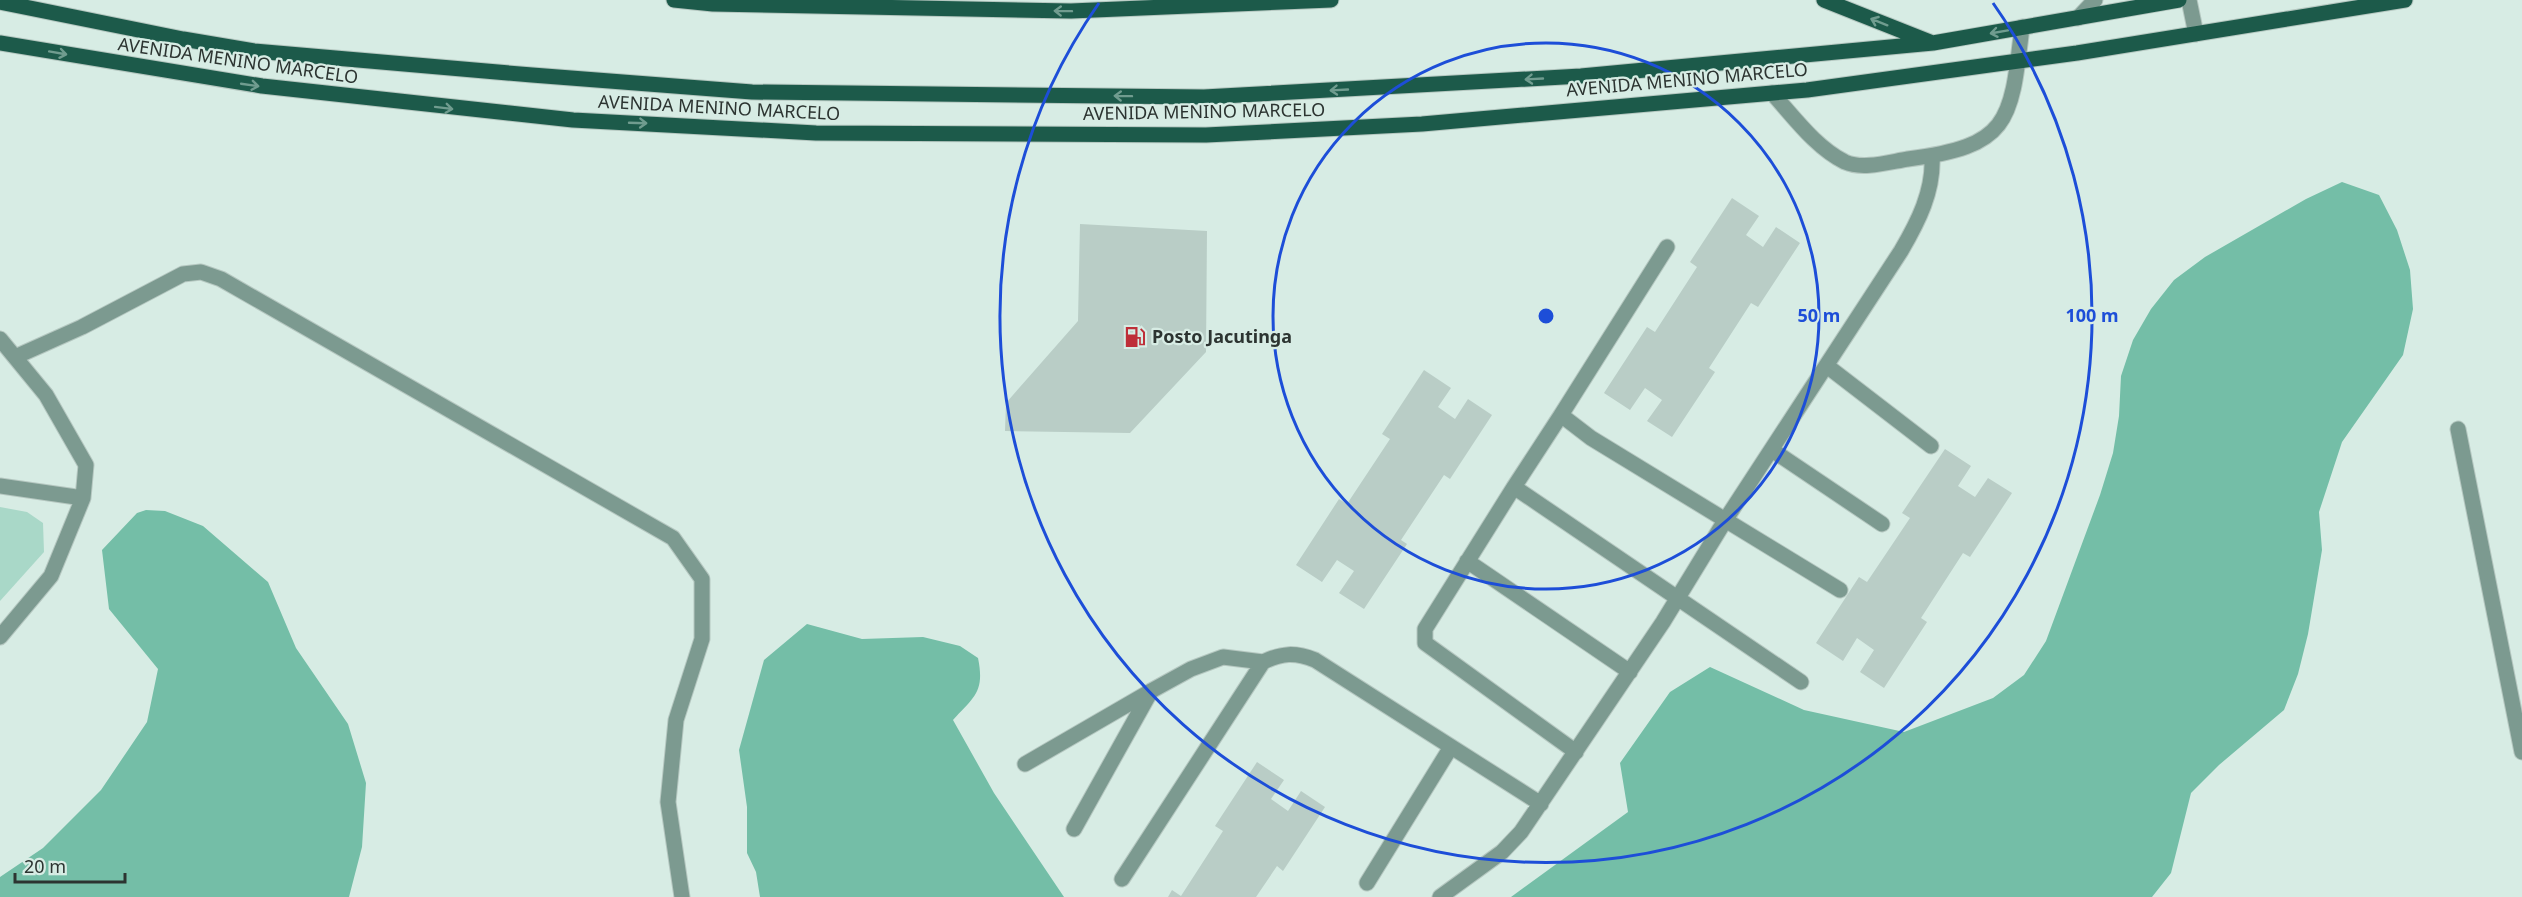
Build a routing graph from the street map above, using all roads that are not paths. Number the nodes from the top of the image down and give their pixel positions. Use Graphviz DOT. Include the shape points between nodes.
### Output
graph roads {
  1 [pos="674,0"];
  2 [pos="1331,0"];
  3 [pos="1824,0"];
  4 [pos="2095,0"];
  5 [pos="2179,0"];
  6 [pos="2189,0"];
  7 [pos="2405,0"];
  8 [pos="0,2"];
  9 [pos="1117,5"];
  10 [pos="2078,18"];
  11 [pos="2022,27"];
  12 [pos="2196,34"];
  13 [pos="0,43"];
  14 [pos="1933,44"];
  15 [pos="2019,61"];
  16 [pos="1772,93"];
  17 [pos="1932,156"];
  18 [pos="1667,247"];
  19 [pos="0,339"];
  20 [pos="15,357"];
  21 [pos="1827,366"];
  22 [pos="1561,415"];
  23 [pos="2458,429"];
  24 [pos="1931,446"];
  25 [pos="1772,450"];
  26 [pos="0,486"];
  27 [pos="1514,486"];
  28 [pos="83,498"];
  29 [pos="1726,519"];
  30 [pos="1882,524"];
  31 [pos="1467,561"];
  32 [pos="1840,590"];
  33 [pos="1678,599"];
  34 [pos="0,637"];
  35 [pos="1263,662"];
  36 [pos="1630,672"];
  37 [pos="1801,682"];
  38 [pos="1151,691"];
  39 [pos="1451,747"];
  40 [pos="1576,752"];
  41 [pos="2522,752"];
  42 [pos="1025,764"];
  43 [pos="1541,804"];
  44 [pos="1074,829"];
  45 [pos="1122,879"];
  46 [pos="1367,883"];
  47 [pos="682,897"];
  48 [pos="1440,897"];
  9 -- 1 [label="main road, one-way" via="725,5"];
  2 -- 9 [label="main road"];
  14 -- 3 [label="main road, one-way"];
  4 -- 10 [label="street"];
  5 -- 10 [label="main road, AVENIDA MENINO MARCELO"];
  6 -- 12 [label="street"];
  7 -- 12 [label="main road, AVENIDA MENINO MARCELO"];
  14 -- 8 [label="main road, AVENIDA MENINO MARCELO, one-way" via="1581,76 1204,97 752,92 254,51"];
  10 -- 11 [label="main road, AVENIDA MENINO MARCELO"];
  11 -- 14 [label="main road, AVENIDA MENINO MARCELO, one-way"];
  11 -- 15 [label="street"];
  12 -- 15 [label="main road, AVENIDA MENINO MARCELO"];
  13 -- 16 [label="main road, AVENIDA MENINO MARCELO, one-way" via="240,83 494,114 816,133 1293,132"];
  15 -- 16 [label="main road, AVENIDA MENINO MARCELO"];
  15 -- 17 [label="street" via="2012,103 1991,134 1975,145"];
  16 -- 17 [label="street" via="1820,144 1848,163 1863,165"];
  17 -- 21 [label="street" via="1927,197 1919,219"];
  18 -- 22 [label="street"];
  19 -- 20 [label="street"];
  20 -- 28 [label="street" via="46,395 86,465"];
  20 -- 47 [label="street" via="183,274 201,272 220,279 673,538 702,579 702,639 676,720 668,802"];
  21 -- 24 [label="street"];
  21 -- 25 [label="street"];
  22 -- 27 [label="street"];
  22 -- 29 [label="street" via="1591,438"];
  23 -- 41 [label="street"];
  25 -- 29 [label="street"];
  25 -- 30 [label="street"];
  26 -- 28 [label="street"];
  27 -- 31 [label="street"];
  27 -- 33 [label="street"];
  28 -- 34 [label="street" via="51,576"];
  29 -- 32 [label="street"];
  29 -- 33 [label="street"];
  31 -- 36 [label="street"];
  31 -- 40 [label="street" via="1425,629 1425,643"];
  33 -- 36 [label="street"];
  33 -- 37 [label="street"];
  35 -- 38 [label="street" via="1223,657"];
  35 -- 39 [label="street" via="1281,654 1316,660"];
  35 -- 45 [label="street"];
  36 -- 40 [label="street"];
  38 -- 42 [label="street"];
  38 -- 44 [label="street"];
  39 -- 43 [label="street"];
  39 -- 46 [label="street"];
  40 -- 43 [label="street"];
  43 -- 48 [label="street" via="1502,852"];
}
